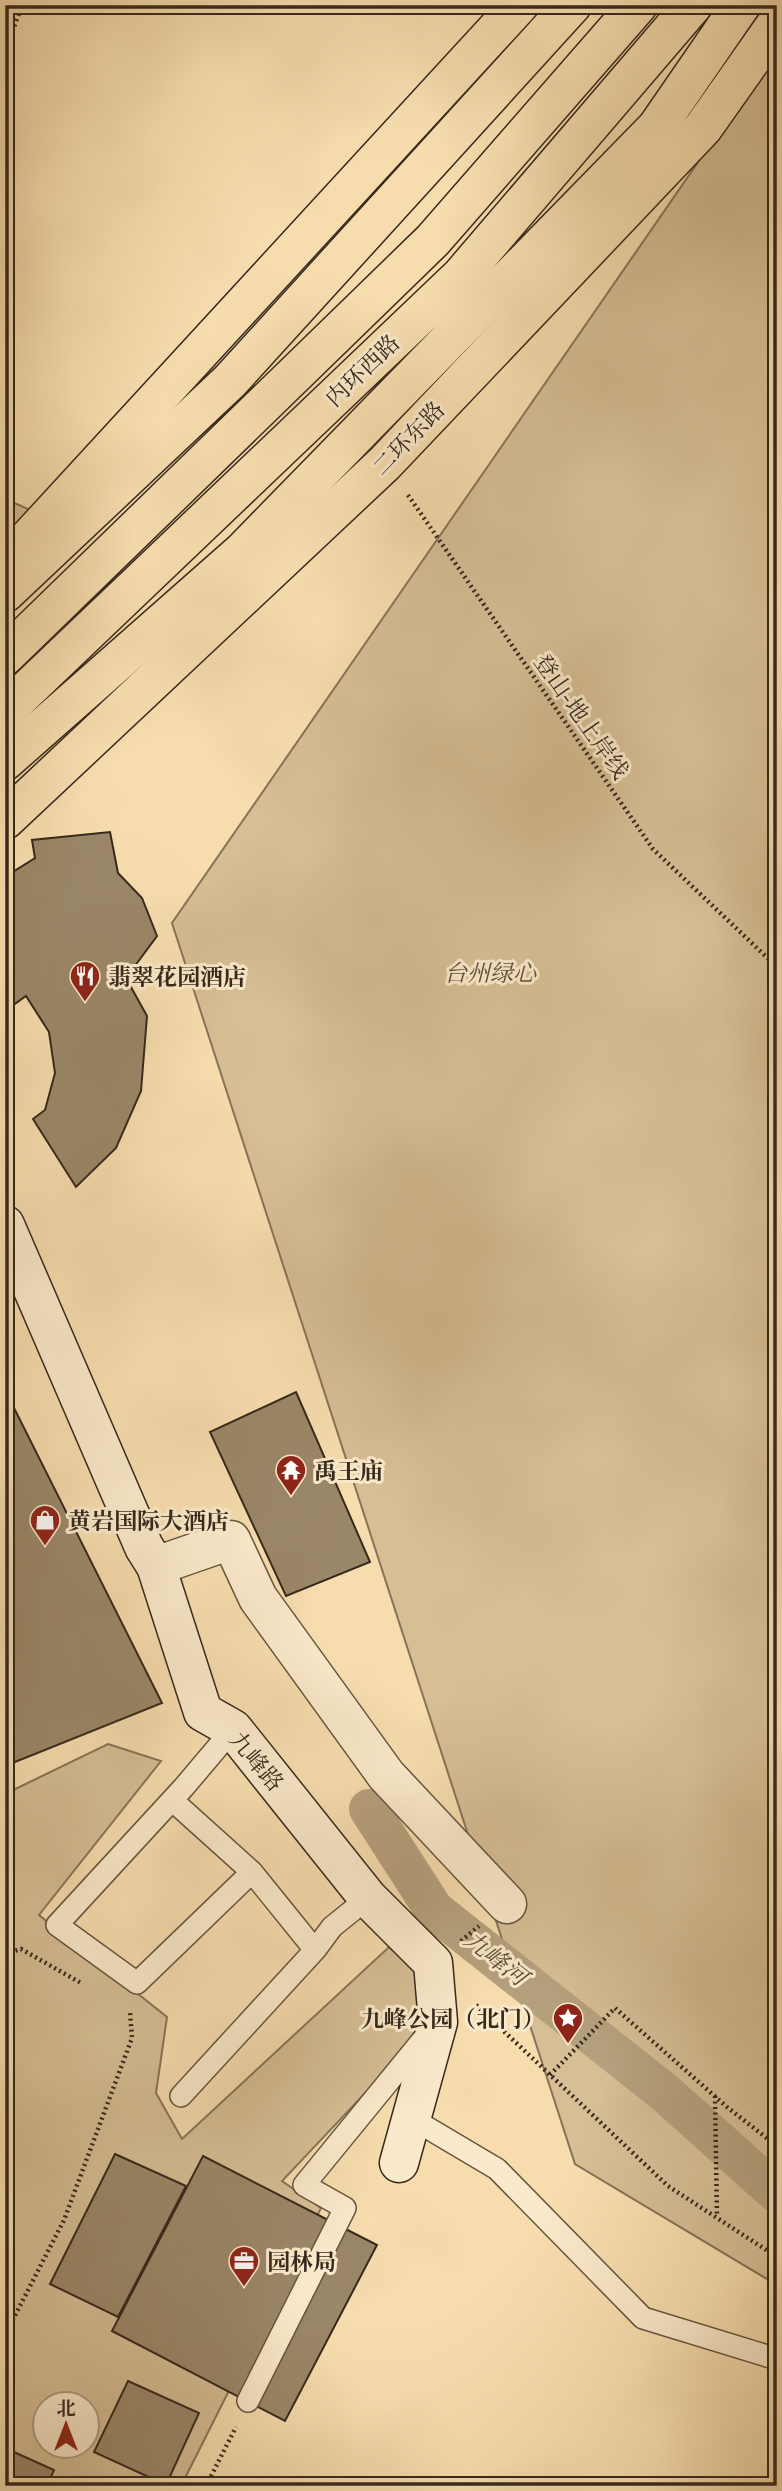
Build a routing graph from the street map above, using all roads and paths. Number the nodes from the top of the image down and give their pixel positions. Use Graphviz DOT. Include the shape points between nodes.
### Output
graph roads {
  1 [pos="22,5"];
  2 [pos="519,5"];
  3 [pos="572,5"];
  4 [pos="638,5"];
  5 [pos="694,5"];
  6 [pos="741,5"];
  7 [pos="777,23"];
  8 [pos="5,52"];
  9 [pos="385,463"];
  10 [pos="5,564"];
  11 [pos="5,593"];
  12 [pos="5,656"];
  13 [pos="5,711"];
  14 [pos="5,761"];
  15 [pos="5,820"];
  16 [pos="777,967"];
  17 [pos="5,1225"];
  18 [pos="156,1566"];
  19 [pos="233,1729"];
  20 [pos="172,1800"];
  21 [pos="252,1872"];
  22 [pos="368,1898"];
  23 [pos="506,1904"];
  24 [pos="315,1950"];
  25 [pos="5,1954"];
  26 [pos="433,1963"];
  27 [pos="82,1983"];
  28 [pos="130,2010"];
  29 [pos="438,2022"];
  30 [pos="550,2075"];
  31 [pos="181,2096"];
  32 [pos="715,2096"];
  33 [pos="411,2118"];
  34 [pos="777,2146"];
  35 [pos="399,2163"];
  36 [pos="717,2218"];
  37 [pos="777,2257"];
  38 [pos="5,2334"];
  39 [pos="777,2359"];
  40 [pos="248,2401"];
  41 [pos="206,2486"];
  1 -- 8 [label="path"];
  2 -- 10 [label="main road"];
  3 -- 11 [label="main road" via="230,381"];
  4 -- 12 [label="main road, 内环西路" via="433,240"];
  5 -- 13 [label="main road, 内环西路" via="461,276"];
  6 -- 14 [label="main road" via="657,127 242,552"];
  7 -- 9 [label="main road, 二环东路" via="703,128"];
  9 -- 15 [label="main road, 二环东路"];
  9 -- 16 [label="path, 登山-地上岸线" via="653,849"];
  17 -- 18 [label="street, 九峰路"];
  18 -- 19 [label="street, 九峰路" via="203,1712"];
  18 -- 23 [label="street" via="231,1540 258,1598 386,1775"];
  19 -- 20 [label="lane"];
  19 -- 22 [label="street, 九峰路"];
  20 -- 21 [label="lane"];
  20 -- 21 [label="lane" via="57,1926 137,1983"];
  21 -- 24 [label="lane"];
  22 -- 24 [label="lane" via="332,1927"];
  22 -- 26 [label="street, 九峰路"];
  23 -- 26 [label="path"];
  24 -- 31 [label="lane"];
  25 -- 27 [label="path" via="21,1949"];
  26 -- 29 [label="street"];
  26 -- 30 [label="path"];
  28 -- 38 [label="path" via="132,2038 64,2220"];
  29 -- 33 [label="street"];
  29 -- 40 [label="lane" via="304,2185 345,2208"];
  30 -- 32 [label="path" via="615,2008"];
  30 -- 36 [label="path" via="668,2186"];
  32 -- 34 [label="path"];
  32 -- 36 [label="path"];
  33 -- 35 [label="street"];
  33 -- 39 [label="lane" via="497,2169 643,2318"];
  36 -- 37 [label="path"];
  40 -- 41 [label="path"];
}
